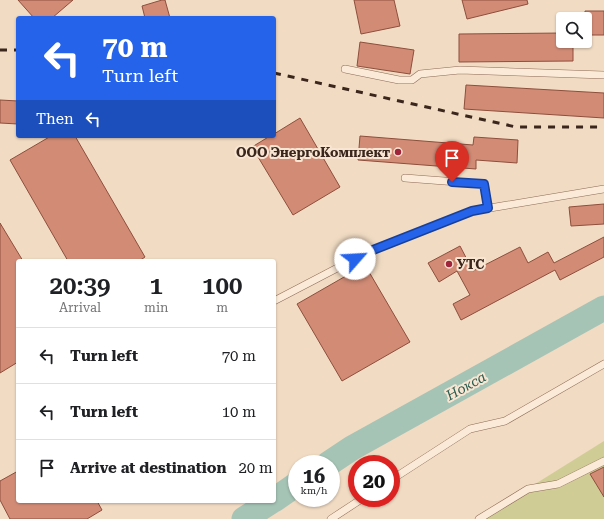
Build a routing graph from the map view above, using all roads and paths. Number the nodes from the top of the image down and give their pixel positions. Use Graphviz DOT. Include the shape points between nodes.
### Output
graph roads {
  1 [pos="345,69"];
  2 [pos="604,75"];
  3 [pos="405,178"];
  4 [pos="604,189"];
  5 [pos="488,208"];
  6 [pos="276,300"];
  7 [pos="604,364"];
  8 [pos="604,461"];
  9 [pos="400,474"];
  10 [pos="349,507"];
  11 [pos="331,519"];
  12 [pos="479,519"];
  1 -- 2 [label="lane" via="399,80 412,80 420,74 460,70"];
  3 -- 5 [label="lane" via="484,184"];
  4 -- 5 [label="lane"];
  5 -- 6 [label="lane" via="472,211 368,252"];
  7 -- 9 [label="lane" via="505,421 470,430"];
  8 -- 12 [label="lane" via="558,484 528,489"];
  10 -- 11 [label="lane"];
}
